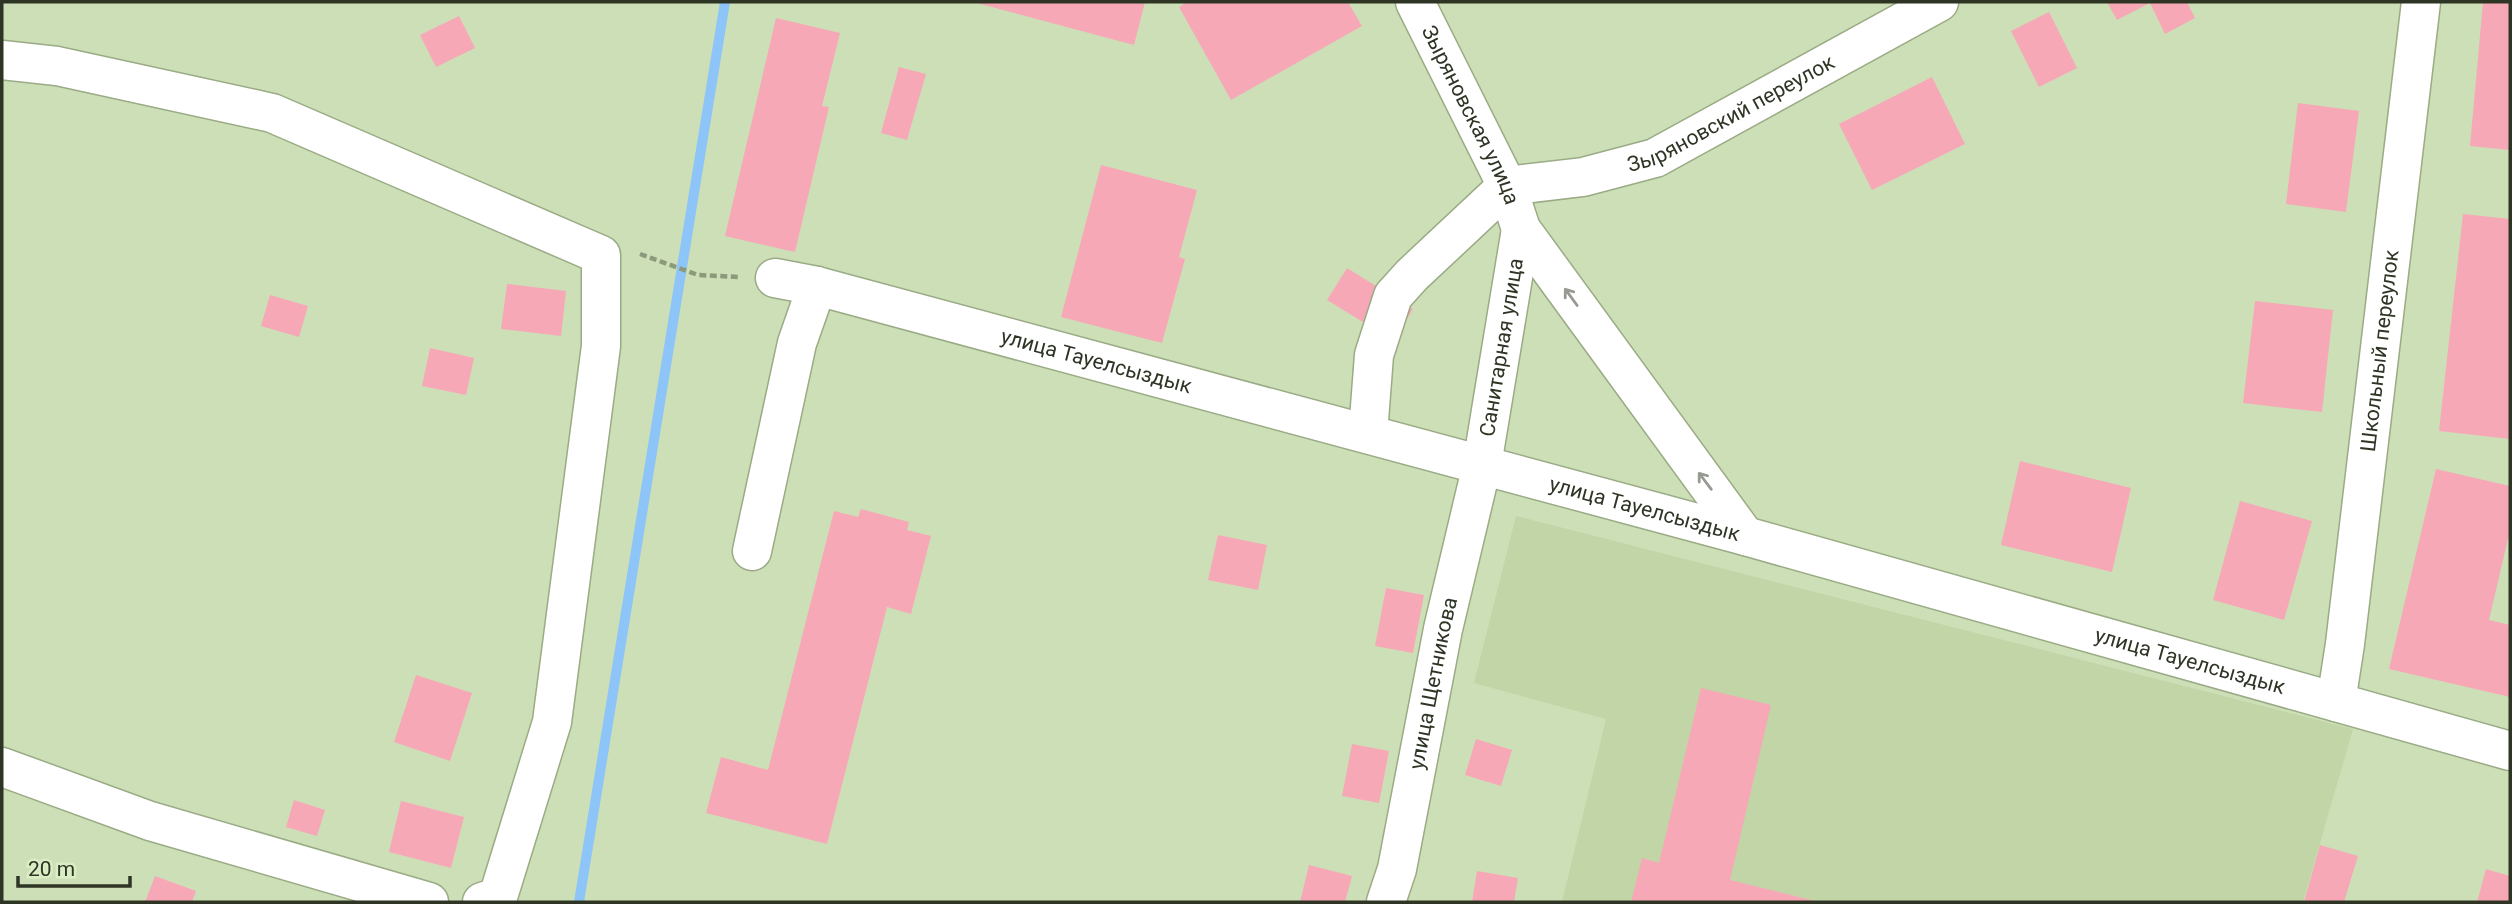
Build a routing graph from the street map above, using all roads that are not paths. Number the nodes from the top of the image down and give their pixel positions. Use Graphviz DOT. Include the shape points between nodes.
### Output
graph roads {
  1 [pos="1415,2"];
  2 [pos="1939,2"];
  3 [pos="2421,2"];
  4 [pos="2,60"];
  5 [pos="1507,186"];
  6 [pos="1521,229"];
  7 [pos="775,278"];
  8 [pos="817,286"];
  9 [pos="1368,433"];
  10 [pos="1482,465"];
  11 [pos="1745,536"];
  12 [pos="752,551"];
  13 [pos="2336,702"];
  14 [pos="2510,751"];
  15 [pos="2,767"];
  16 [pos="490,900"];
  17 [pos="429,902"];
  18 [pos="1386,902"];
  1 -- 5 [label="street, Зыряновская улица"];
  2 -- 5 [label="street, Зыряновский переулок" via="1656,158 1583,177"];
  3 -- 13 [label="street, Школьный переулок"];
  4 -- 16 [label="street" via="57,66 272,113 601,255 601,346 552,722"];
  5 -- 6 [label="street, Зыряновская улица"];
  5 -- 9 [label="street" via="1393,296 1374,355"];
  6 -- 10 [label="street, Санитарная улица"];
  11 -- 6 [label="street, one-way"];
  7 -- 8 [label="street, улица Тауелсыздык"];
  8 -- 9 [label="street, улица Тауелсыздык"];
  8 -- 12 [label="street" via="797,343"];
  9 -- 10 [label="street, улица Тауелсыздык"];
  10 -- 11 [label="street, улица Тауелсыздык"];
  10 -- 18 [label="street, улица Щетникова" via="1443,629 1397,869"];
  11 -- 13 [label="street, улица Тауелсыздык"];
  13 -- 14 [label="street, улица Тауелсыздык"];
  15 -- 17 [label="street" via="150,821"];
}
